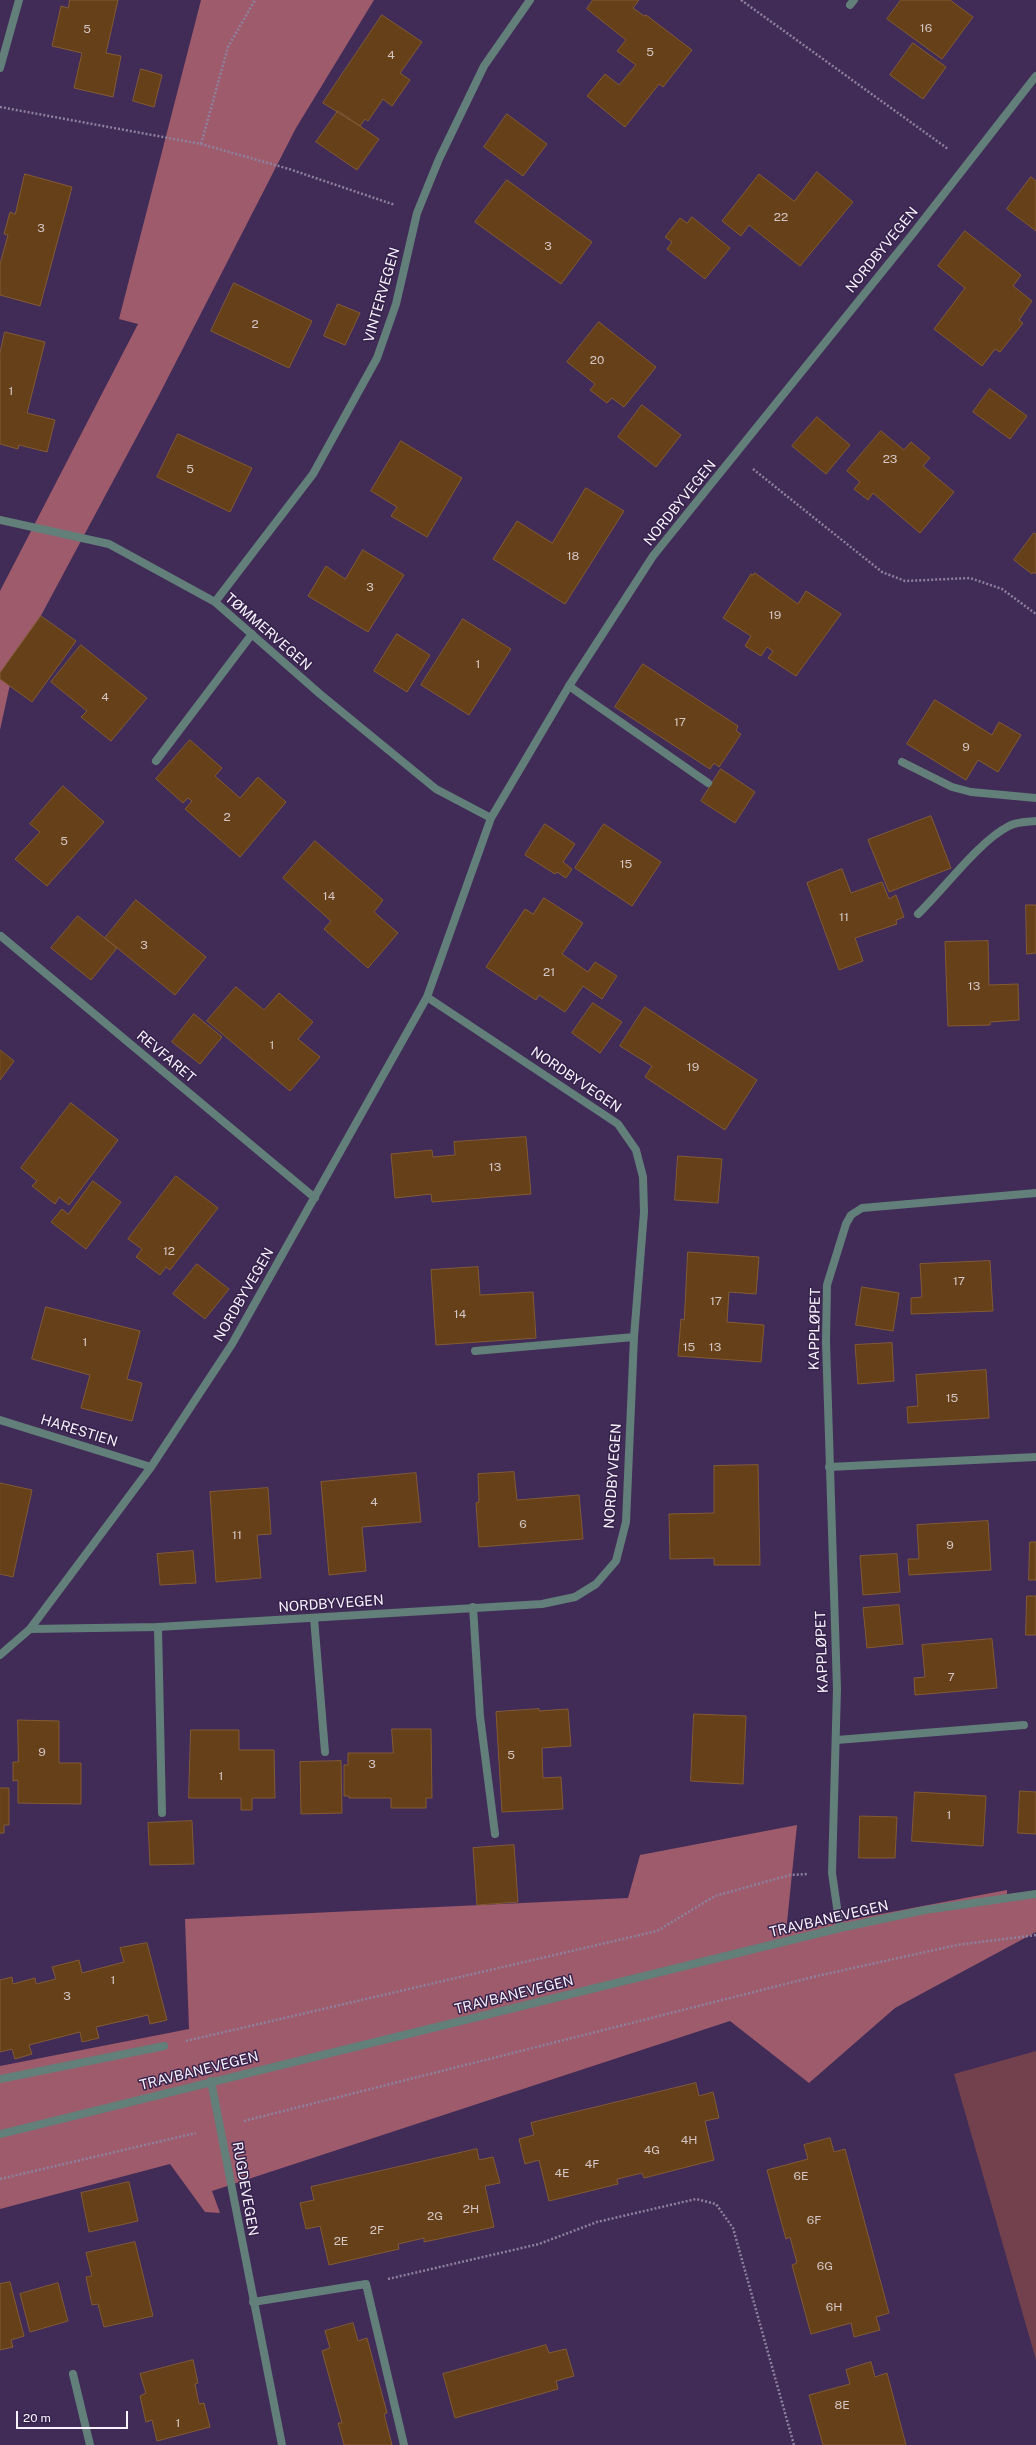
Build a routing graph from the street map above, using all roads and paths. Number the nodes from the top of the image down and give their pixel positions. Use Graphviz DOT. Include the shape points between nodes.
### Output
graph roads {
  1 [pos="19,0"];
  2 [pos="255,0"];
  3 [pos="530,0"];
  4 [pos="741,0"];
  5 [pos="0,68"];
  6 [pos="1036,76"];
  7 [pos="0,107"];
  8 [pos="201,144"];
  9 [pos="968,163"];
  10 [pos="417,213"];
  11 [pos="735,456"];
  12 [pos="0,520"];
  13 [pos="215,602"];
  14 [pos="1036,614"];
  15 [pos="252,634"];
  16 [pos="569,686"];
  17 [pos="156,761"];
  18 [pos="902,762"];
  19 [pos="708,783"];
  20 [pos="1036,798"];
  21 [pos="491,818"];
  22 [pos="1036,821"];
  23 [pos="918,914"];
  24 [pos="1,936"];
  25 [pos="427,997"];
  26 [pos="1036,1193"];
  27 [pos="315,1198"];
  28 [pos="634,1337"];
  29 [pos="474,1351"];
  30 [pos="0,1420"];
  31 [pos="1036,1457"];
  32 [pos="151,1467"];
  33 [pos="829,1467"];
  34 [pos="473,1607"];
  35 [pos="314,1618"];
  36 [pos="158,1627"];
  37 [pos="30,1629"];
  38 [pos="0,1655"];
  39 [pos="1024,1726"];
  40 [pos="837,1740"];
  41 [pos="325,1752"];
  42 [pos="162,1814"];
  43 [pos="495,1834"];
  44 [pos="832,1873"];
  45 [pos="1036,1894"];
  46 [pos="840,1928"];
  47 [pos="1036,1935"];
  48 [pos="164,2046"];
  49 [pos="0,2079"];
  50 [pos="211,2081"];
  51 [pos="221,2127"];
  52 [pos="0,2134"];
  53 [pos="0,2179"];
  54 [pos="366,2284"];
  55 [pos="253,2302"];
  56 [pos="73,2374"];
  57 [pos="90,2445"];
  58 [pos="282,2445"];
  59 [pos="404,2445"];
  60 [pos="794,2445"];
  1 -- 5 [label="street"];
  2 -- 8 [label="path" via="228,47"];
  3 -- 10 [label="street, VINTERVEGEN" via="484,66 439,159"];
  4 -- 9 [label="path"];
  6 -- 9 [label="street, NORDBYVEGEN"];
  7 -- 8 [label="path"];
  8 -- 10 [label="path" via="289,169"];
  9 -- 11 [label="street, NORDBYVEGEN"];
  10 -- 13 [label="street, VINTERVEGEN" via="396,304 378,358 313,474"];
  11 -- 14 [label="path" via="882,572 905,581 970,578 1002,589"];
  11 -- 16 [label="street, NORDBYVEGEN" via="653,556"];
  12 -- 13 [label="street, TØMMERVEGEN" via="109,544"];
  13 -- 15 [label="street, TØMMERVEGEN"];
  15 -- 17 [label="street"];
  15 -- 21 [label="street, TØMMERVEGEN" via="320,694 436,789"];
  16 -- 19 [label="street"];
  16 -- 21 [label="street, NORDBYVEGEN"];
  18 -- 20 [label="street" via="952,787 971,792"];
  21 -- 25 [label="street, NORDBYVEGEN"];
  22 -- 23 [label="street" via="1010,825 990,838 938,896"];
  24 -- 27 [label="street, REVFARET"];
  25 -- 27 [label="street, NORDBYVEGEN"];
  25 -- 28 [label="street, NORDBYVEGEN" via="618,1124 636,1150 644,1177 644,1212"];
  26 -- 33 [label="street, KAPPLØPET" via="862,1208 851,1215 828,1285 826,1342"];
  27 -- 32 [label="street, NORDBYVEGEN" via="232,1344"];
  28 -- 29 [label="street"];
  28 -- 34 [label="street, NORDBYVEGEN" via="626,1522 616,1561 596,1584 575,1597 542,1604"];
  30 -- 32 [label="street, HARESTIEN"];
  31 -- 33 [label="street"];
  32 -- 37 [label="street, NORDBYVEGEN"];
  33 -- 40 [label="street, KAPPLØPET"];
  34 -- 35 [label="street, NORDBYVEGEN"];
  34 -- 43 [label="street" via="480,1716"];
  35 -- 36 [label="street, NORDBYVEGEN"];
  35 -- 41 [label="street"];
  36 -- 37 [label="street, NORDBYVEGEN"];
  36 -- 42 [label="street"];
  37 -- 38 [label="street, NORDBYVEGEN"];
  39 -- 40 [label="street"];
  40 -- 44 [label="street, KAPPLØPET"];
  44 -- 46 [label="street, KAPPLØPET"];
  44 -- 48 [label="path" via="790,1875 715,1896 657,1931"];
  45 -- 46 [label="street, TRAVBANEVEGEN" via="925,1910"];
  46 -- 50 [label="street, TRAVBANEVEGEN"];
  47 -- 51 [label="path" via="957,1945 817,1976"];
  48 -- 49 [label="street"];
  50 -- 51 [label="street, RUGDEVEGEN"];
  50 -- 52 [label="street, TRAVBANEVEGEN"];
  51 -- 53 [label="path"];
  51 -- 55 [label="street, RUGDEVEGEN"];
  54 -- 55 [label="street"];
  54 -- 59 [label="street"];
  54 -- 60 [label="path" via="539,2244 597,2222 696,2199 716,2204 733,2228"];
  55 -- 58 [label="street, RUGDEVEGEN"];
  56 -- 57 [label="street"];
}
